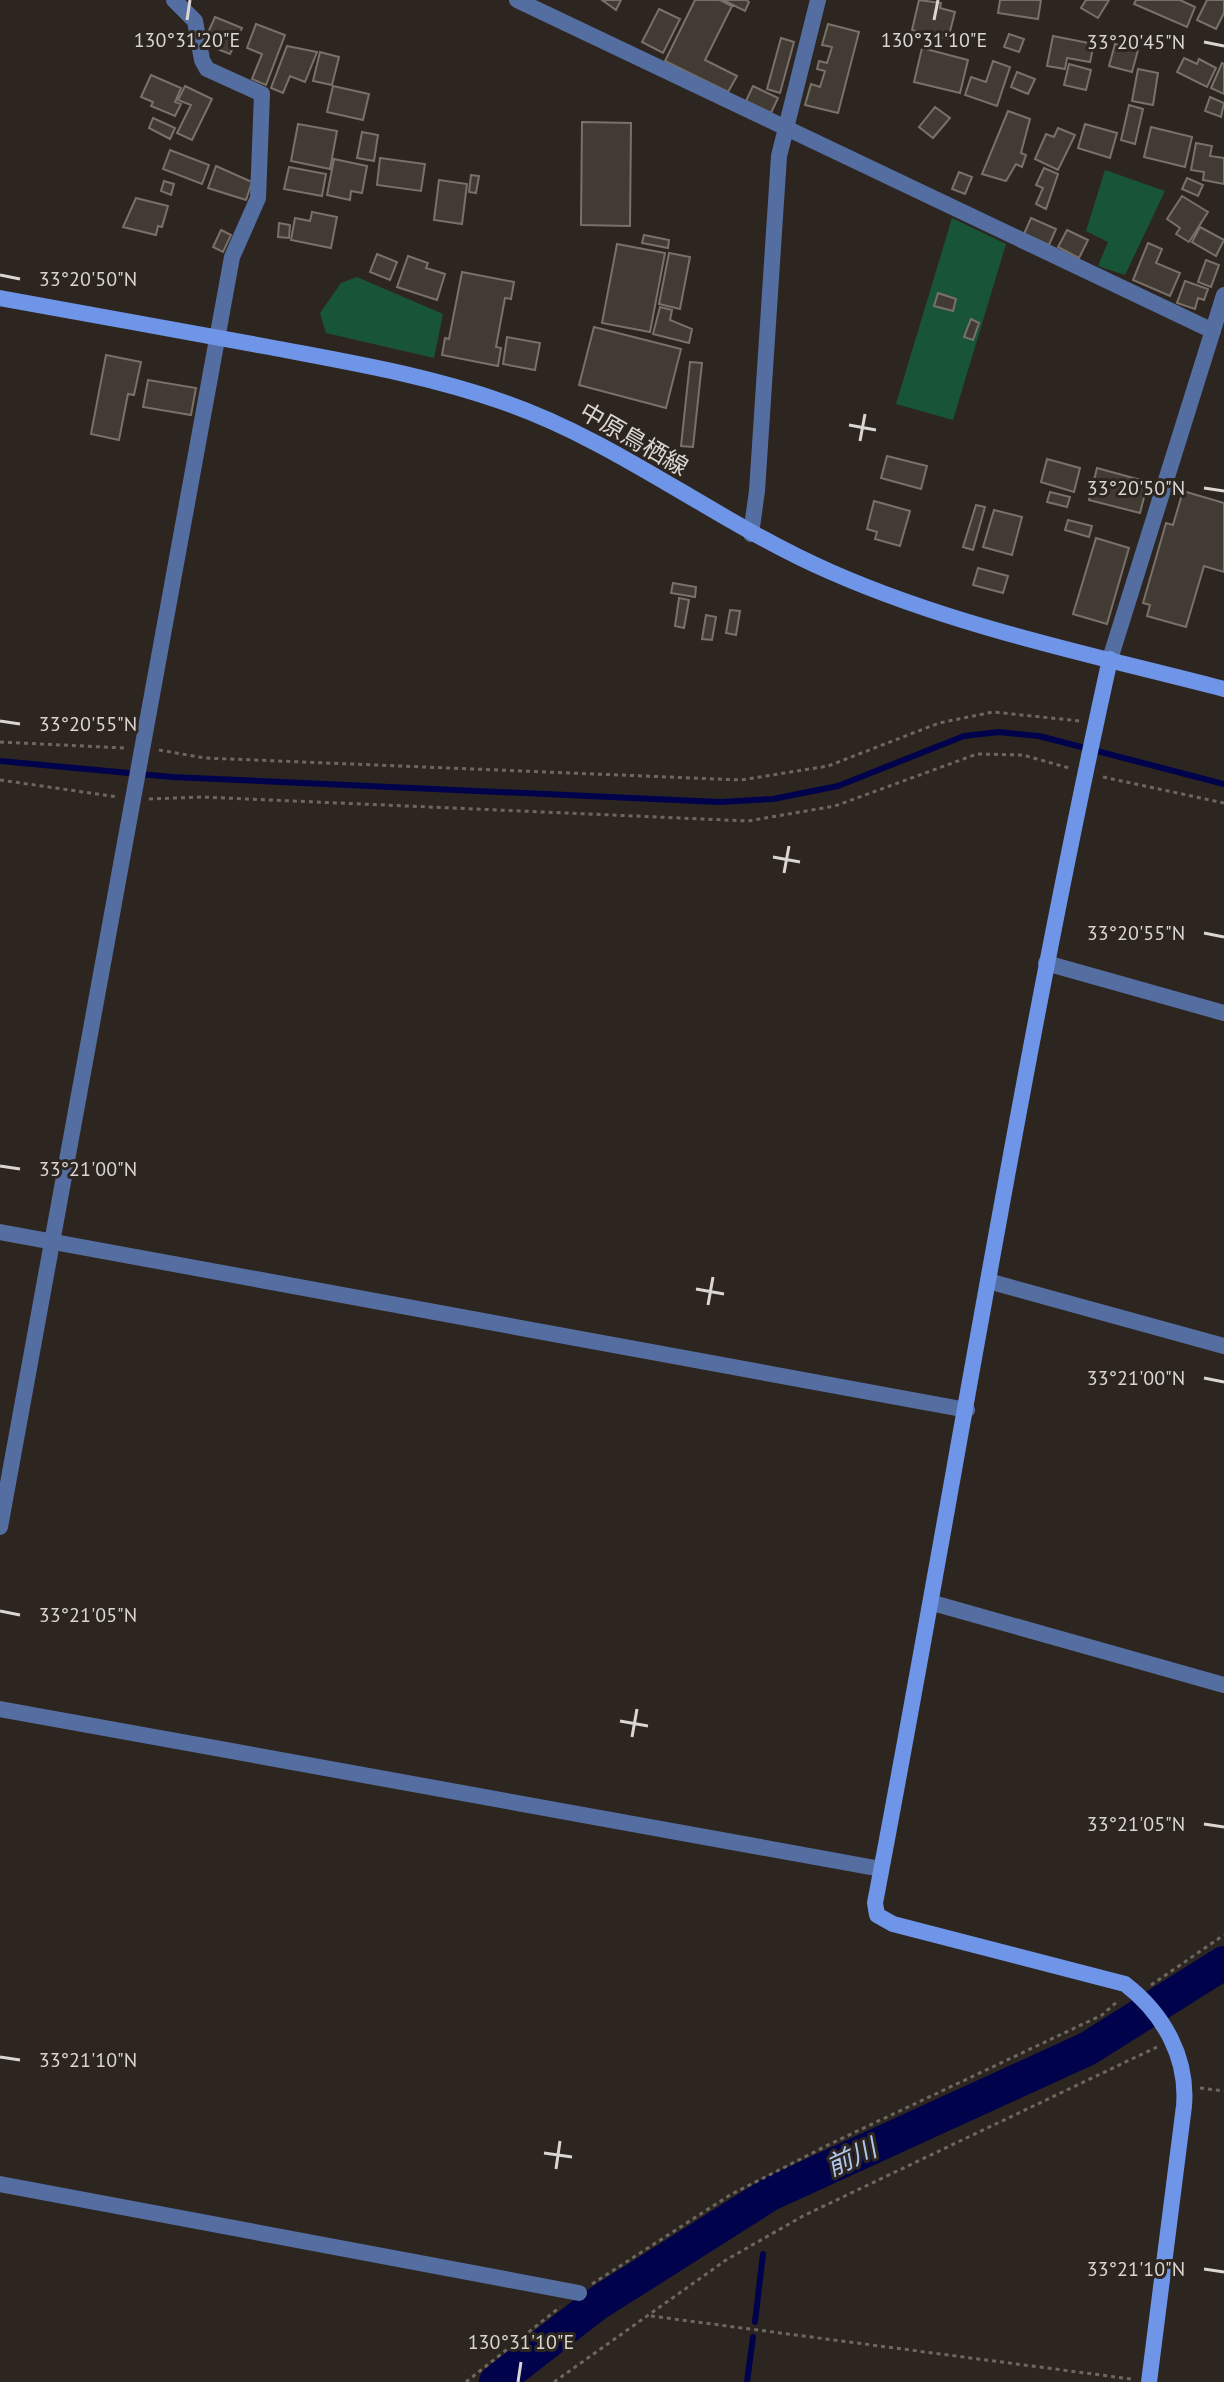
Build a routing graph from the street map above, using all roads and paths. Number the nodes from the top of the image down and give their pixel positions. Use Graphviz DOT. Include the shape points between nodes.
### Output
graph roads {
  1 [pos="174,0"];
  2 [pos="517,0"];
  3 [pos="818,0"];
  4 [pos="783,129"];
  5 [pos="1224,295"];
  6 [pos="0,298"];
  7 [pos="1213,331"];
  8 [pos="218,338"];
  9 [pos="751,534"];
  10 [pos="1110,659"];
  11 [pos="1224,689"];
  12 [pos="1095,730"];
  13 [pos="0,742"];
  14 [pos="143,752"];
  15 [pos="1086,770"];
  16 [pos="0,780"];
  17 [pos="135,795"];
  18 [pos="1224,803"];
  19 [pos="1046,963"];
  20 [pos="1224,1013"];
  21 [pos="0,1232"];
  22 [pos="52,1242"];
  23 [pos="988,1281"];
  24 [pos="1224,1346"];
  25 [pos="967,1410"];
  26 [pos="0,1527"];
  27 [pos="933,1603"];
  28 [pos="1224,1685"];
  29 [pos="0,1709"];
  30 [pos="881,1869"];
  31 [pos="1224,1935"];
  32 [pos="1137,1994"];
  33 [pos="1171,2037"];
  34 [pos="1186,2086"];
  35 [pos="1224,2091"];
  36 [pos="0,2184"];
  37 [pos="579,2293"];
  38 [pos="650,2316"];
  39 [pos="466,2382"];
  40 [pos="554,2382"];
  41 [pos="1149,2382"];
  1 -- 8 [label="street" via="195,21 207,69 262,94 258,198 232,257"];
  2 -- 4 [label="street"];
  3 -- 4 [label="street"];
  4 -- 7 [label="street"];
  4 -- 9 [label="street"];
  5 -- 7 [label="street"];
  6 -- 8 [label="street, 中原鳥栖線"];
  7 -- 10 [label="street"];
  8 -- 9 [label="street, 中原鳥栖線" via="369,366 505,402 561,425"];
  8 -- 14 [label="street"];
  9 -- 10 [label="street, 中原鳥栖線" via="892,596"];
  10 -- 11 [label="street, 中原鳥栖線"];
  10 -- 12 [label="street"];
  12 -- 14 [label="path" via="1078,721 993,712 939,723 828,766 741,780"];
  12 -- 15 [label="street"];
  13 -- 14 [label="path"];
  14 -- 17 [label="street"];
  15 -- 17 [label="path" via="1023,755 977,754 835,806 748,821"];
  15 -- 18 [label="path"];
  15 -- 19 [label="street"];
  16 -- 17 [label="path"];
  17 -- 22 [label="street"];
  19 -- 20 [label="street"];
  19 -- 23 [label="street"];
  21 -- 22 [label="street"];
  22 -- 25 [label="street"];
  22 -- 26 [label="street"];
  23 -- 24 [label="street"];
  23 -- 25 [label="street"];
  25 -- 27 [label="street"];
  27 -- 28 [label="street"];
  27 -- 30 [label="street"];
  29 -- 30 [label="street"];
  30 -- 32 [label="street" via="877,1915 893,1924 1125,1984"];
  31 -- 32 [label="path"];
  32 -- 33 [label="street"];
  32 -- 37 [label="path" via="730,2195"];
  33 -- 34 [label="street"];
  33 -- 38 [label="path" via="803,2216 726,2260"];
  34 -- 35 [label="path"];
  34 -- 41 [label="street"];
  36 -- 37 [label="street"];
  37 -- 39 [label="path"];
  38 -- 40 [label="path"];
  38 -- 41 [label="path"];
}
